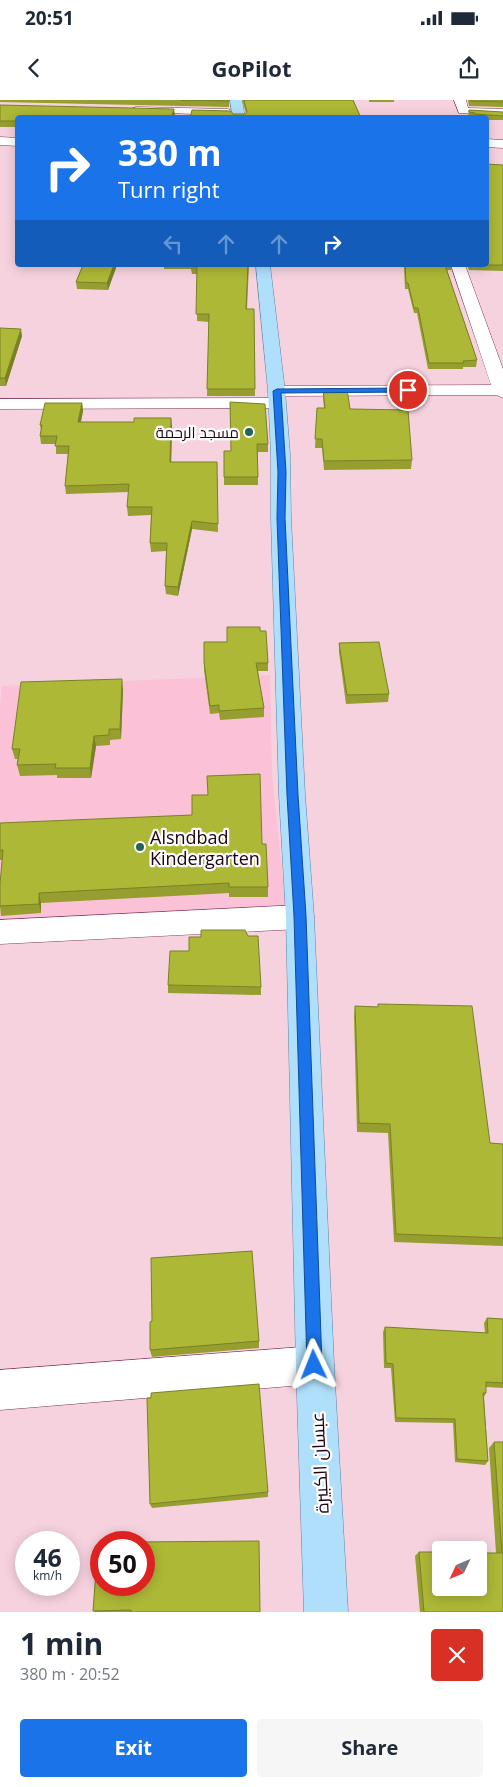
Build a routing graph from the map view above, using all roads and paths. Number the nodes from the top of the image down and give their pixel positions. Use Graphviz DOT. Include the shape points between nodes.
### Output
graph roads {
  1 [pos="236,100"];
  2 [pos="460,100"];
  3 [pos="129,110"];
  4 [pos="503,112"];
  5 [pos="239,115"];
  6 [pos="0,141"];
  7 [pos="15,142"];
  8 [pos="489,143"];
  9 [pos="503,144"];
  10 [pos="263,267"];
  11 [pos="459,267"];
  12 [pos="503,391"];
  13 [pos="276,397"];
  14 [pos="0,404"];
  15 [pos="300,916"];
  16 [pos="0,932"];
  17 [pos="314,1365"];
  18 [pos="0,1390"];
  19 [pos="326,1612"];
  1 -- 5 [label="main road"];
  2 -- 4 [label="street" via="462,111"];
  3 -- 5 [label="street"];
  6 -- 7 [label="street"];
  8 -- 9 [label="street"];
  10 -- 13 [label="main road, عبسان الكبيرة"];
  11 -- 12 [label="street"];
  12 -- 13 [label="street"];
  13 -- 14 [label="street"];
  13 -- 15 [label="main road, عبسان الكبيرة" via="282,472 292,795"];
  15 -- 16 [label="street"];
  15 -- 17 [label="main road, عبسان الكبيرة"];
  17 -- 18 [label="street"];
  17 -- 19 [label="main road, عبسان الكبيرة"];
}
